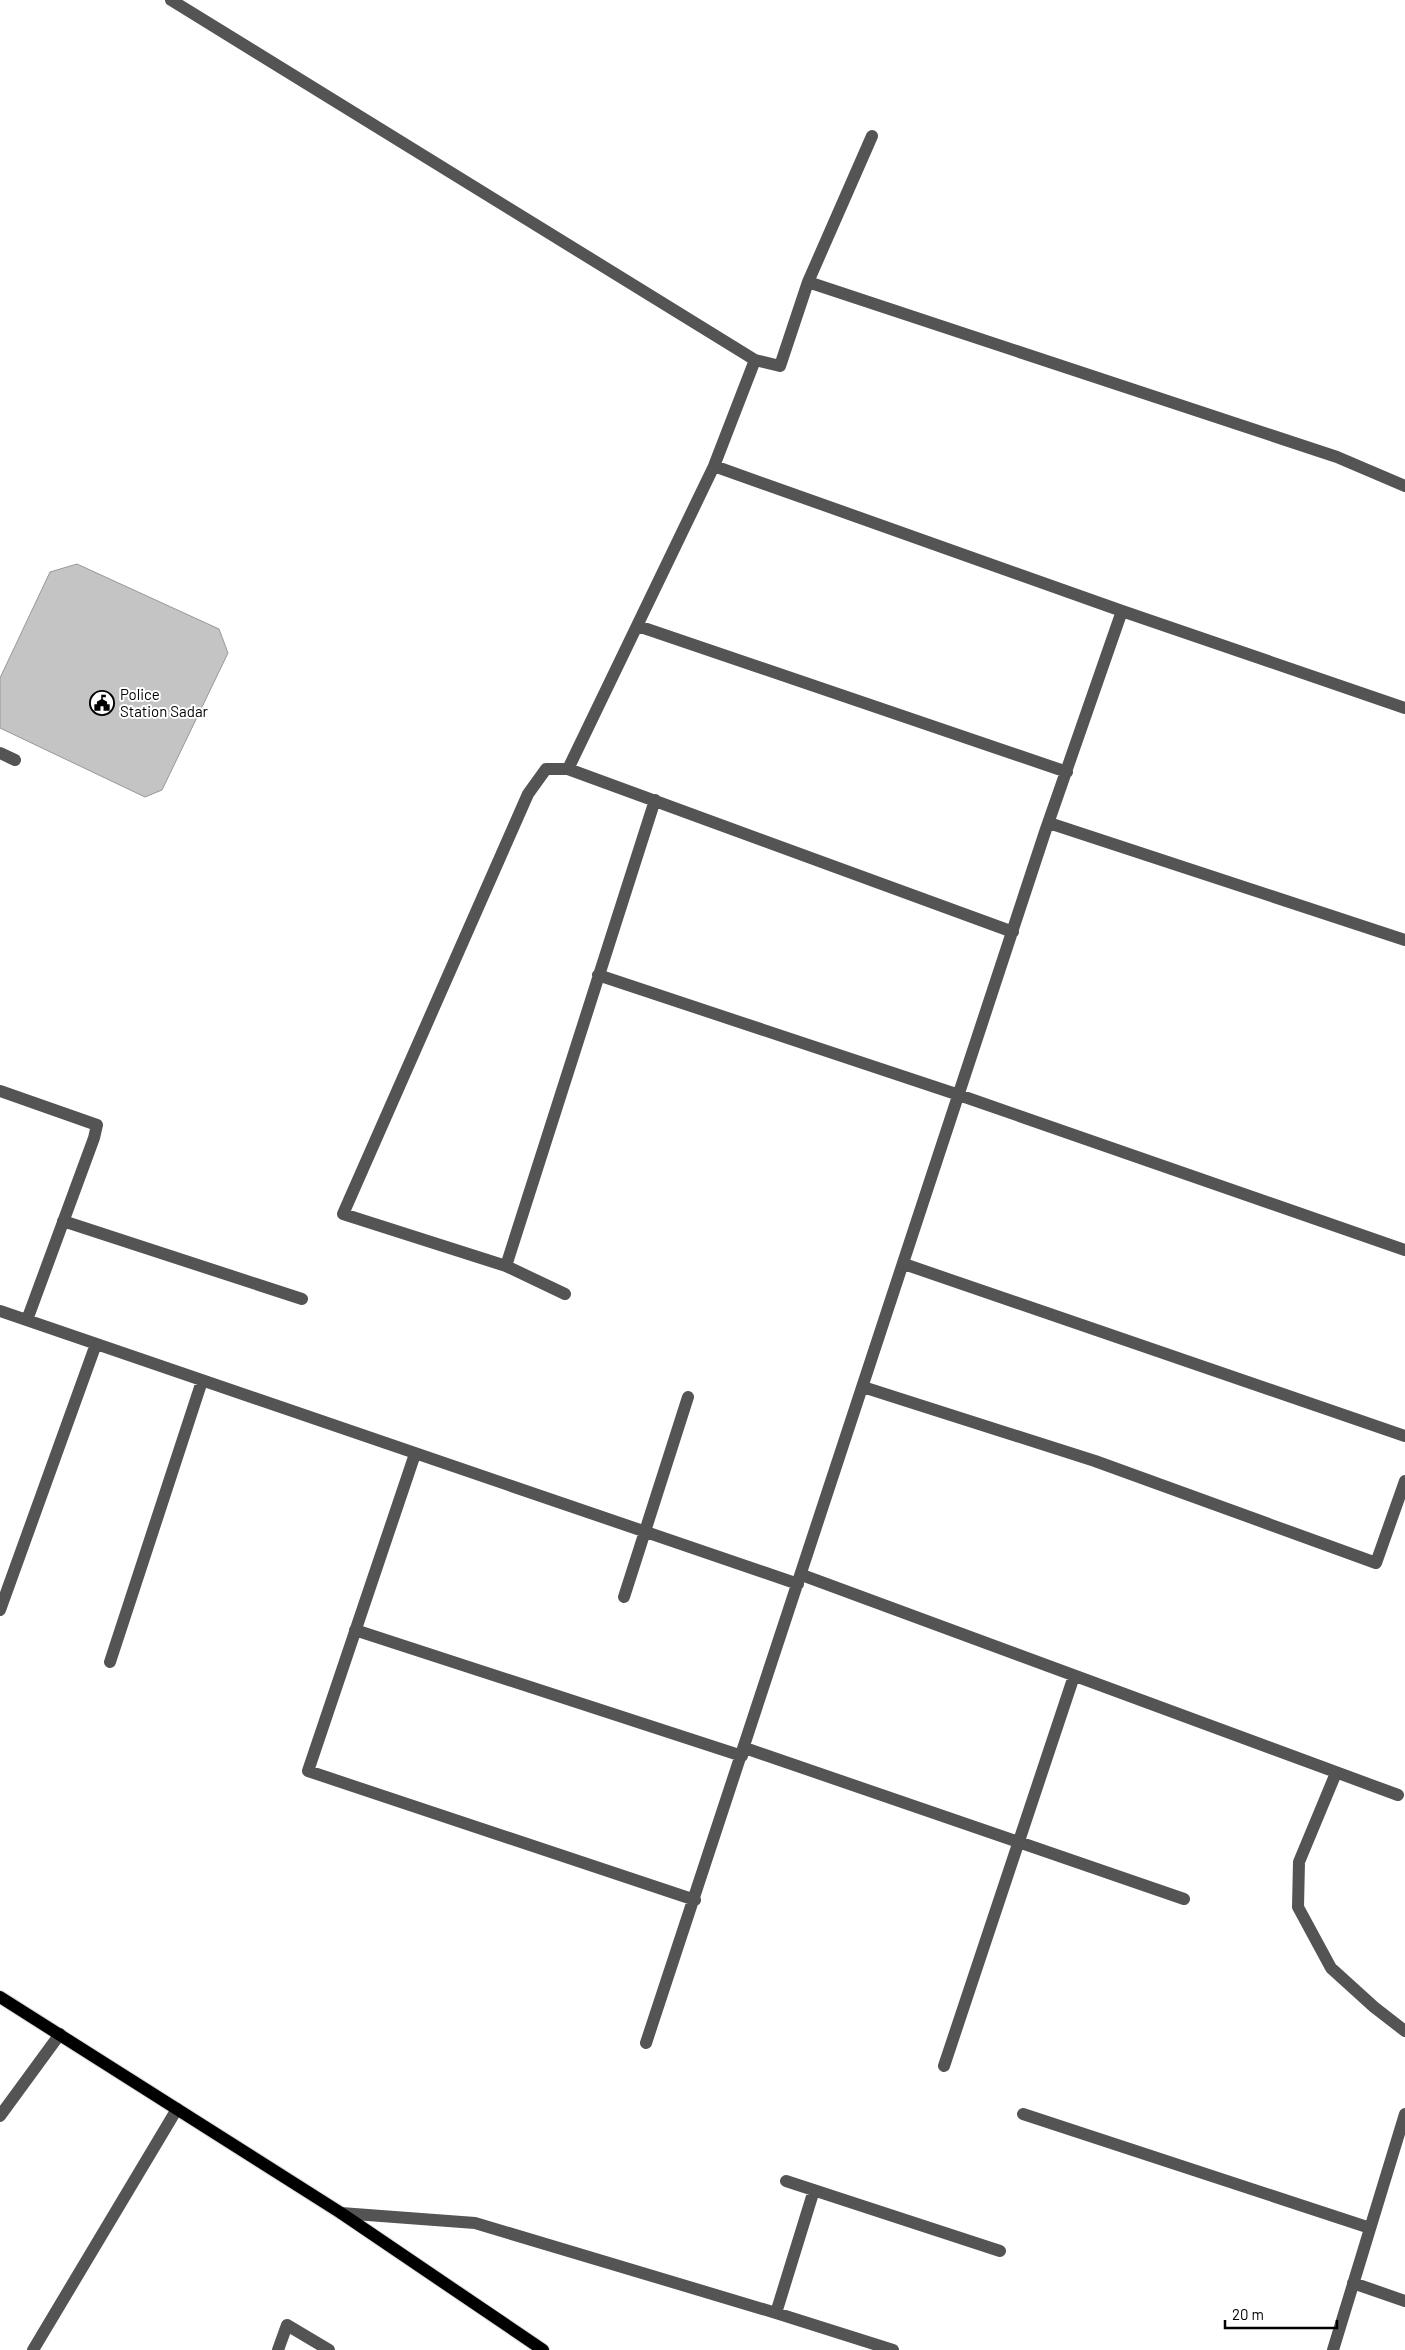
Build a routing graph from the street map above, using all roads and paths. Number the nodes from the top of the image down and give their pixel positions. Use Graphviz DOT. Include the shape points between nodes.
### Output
graph roads {
  1 [pos="171,0"];
  2 [pos="872,136"];
  3 [pos="808,282"];
  4 [pos="756,360"];
  5 [pos="714,466"];
  6 [pos="1405,486"];
  7 [pos="1122,612"];
  8 [pos="638,626"];
  9 [pos="1405,708"];
  10 [pos="0,753"];
  11 [pos="15,760"];
  12 [pos="568,769"];
  13 [pos="1066,772"];
  14 [pos="655,800"];
  15 [pos="1049,823"];
  16 [pos="1013,932"];
  17 [pos="1405,940"];
  18 [pos="598,975"];
  19 [pos="0,1091"];
  20 [pos="959,1095"];
  21 [pos="63,1221"];
  22 [pos="1405,1250"];
  23 [pos="904,1264"];
  24 [pos="506,1266"];
  25 [pos="565,1294"];
  26 [pos="302,1299"];
  27 [pos="0,1311"];
  28 [pos="27,1320"];
  29 [pos="96,1344"];
  30 [pos="202,1380"];
  31 [pos="864,1387"];
  32 [pos="688,1397"];
  33 [pos="1405,1436"];
  34 [pos="415,1454"];
  35 [pos="1405,1481"];
  36 [pos="645,1532"];
  37 [pos="800,1580"];
  38 [pos="624,1597"];
  39 [pos="0,1610"];
  40 [pos="355,1630"];
  41 [pos="110,1662"];
  42 [pos="1074,1676"];
  43 [pos="743,1752"];
  44 [pos="1336,1773"];
  45 [pos="1398,1796"];
  46 [pos="1019,1840"];
  47 [pos="1184,1898"];
  48 [pos="695,1900"];
  49 [pos="0,1997"];
  50 [pos="1405,2030"];
  51 [pos="60,2034"];
  52 [pos="646,2043"];
  53 [pos="944,2066"];
  54 [pos="177,2109"];
  55 [pos="1023,2114"];
  56 [pos="1405,2114"];
  57 [pos="0,2116"];
  58 [pos="786,2181"];
  59 [pos="814,2190"];
  60 [pos="341,2213"];
  61 [pos="1370,2228"];
  62 [pos="1000,2251"];
  63 [pos="1353,2284"];
  64 [pos="1405,2301"];
  65 [pos="776,2312"];
  66 [pos="33,2350"];
  67 [pos="278,2350"];
  68 [pos="329,2350"];
  69 [pos="542,2350"];
  70 [pos="893,2350"];
  71 [pos="1332,2350"];
  1 -- 4 [label="street"];
  2 -- 3 [label="street"];
  3 -- 4 [label="street" via="780,366"];
  3 -- 6 [label="street" via="1337,457"];
  4 -- 5 [label="street"];
  5 -- 7 [label="street"];
  5 -- 8 [label="street"];
  7 -- 9 [label="street"];
  7 -- 13 [label="street"];
  8 -- 12 [label="street"];
  8 -- 13 [label="street"];
  10 -- 11 [label="street"];
  12 -- 14 [label="street"];
  12 -- 24 [label="street" via="546,768 528,794 343,1214"];
  13 -- 15 [label="street"];
  14 -- 16 [label="street"];
  14 -- 18 [label="street"];
  15 -- 16 [label="street"];
  15 -- 17 [label="street"];
  16 -- 20 [label="street"];
  18 -- 20 [label="street"];
  18 -- 24 [label="street"];
  19 -- 21 [label="street" via="97,1125"];
  20 -- 22 [label="street"];
  20 -- 23 [label="street"];
  21 -- 26 [label="street"];
  21 -- 28 [label="street"];
  23 -- 31 [label="street"];
  23 -- 33 [label="street"];
  24 -- 25 [label="street"];
  27 -- 28 [label="street"];
  28 -- 29 [label="street"];
  29 -- 30 [label="street"];
  29 -- 39 [label="street"];
  30 -- 34 [label="street"];
  30 -- 41 [label="street"];
  31 -- 35 [label="street" via="1095,1461 1376,1563"];
  31 -- 37 [label="street"];
  32 -- 36 [label="street"];
  34 -- 36 [label="street"];
  34 -- 40 [label="street"];
  36 -- 37 [label="street"];
  36 -- 38 [label="street"];
  37 -- 42 [label="street"];
  37 -- 43 [label="street"];
  40 -- 43 [label="street"];
  40 -- 48 [label="street" via="308,1771"];
  42 -- 44 [label="street"];
  42 -- 46 [label="street"];
  43 -- 46 [label="street"];
  43 -- 48 [label="street"];
  44 -- 45 [label="street"];
  44 -- 50 [label="street" via="1299,1862 1298,1907 1331,1968"];
  46 -- 47 [label="street"];
  46 -- 53 [label="street"];
  48 -- 52 [label="street"];
  49 -- 51 [label="main road"];
  51 -- 54 [label="main road"];
  51 -- 57 [label="street"];
  54 -- 60 [label="main road"];
  54 -- 66 [label="street"];
  55 -- 61 [label="street"];
  56 -- 61 [label="street"];
  58 -- 59 [label="street"];
  59 -- 62 [label="street"];
  59 -- 65 [label="street"];
  60 -- 65 [label="street" via="476,2223"];
  60 -- 69 [label="main road"];
  61 -- 63 [label="street"];
  63 -- 64 [label="street"];
  63 -- 71 [label="street"];
  65 -- 70 [label="street"];
  67 -- 68 [label="street" via="287,2326"];
}
